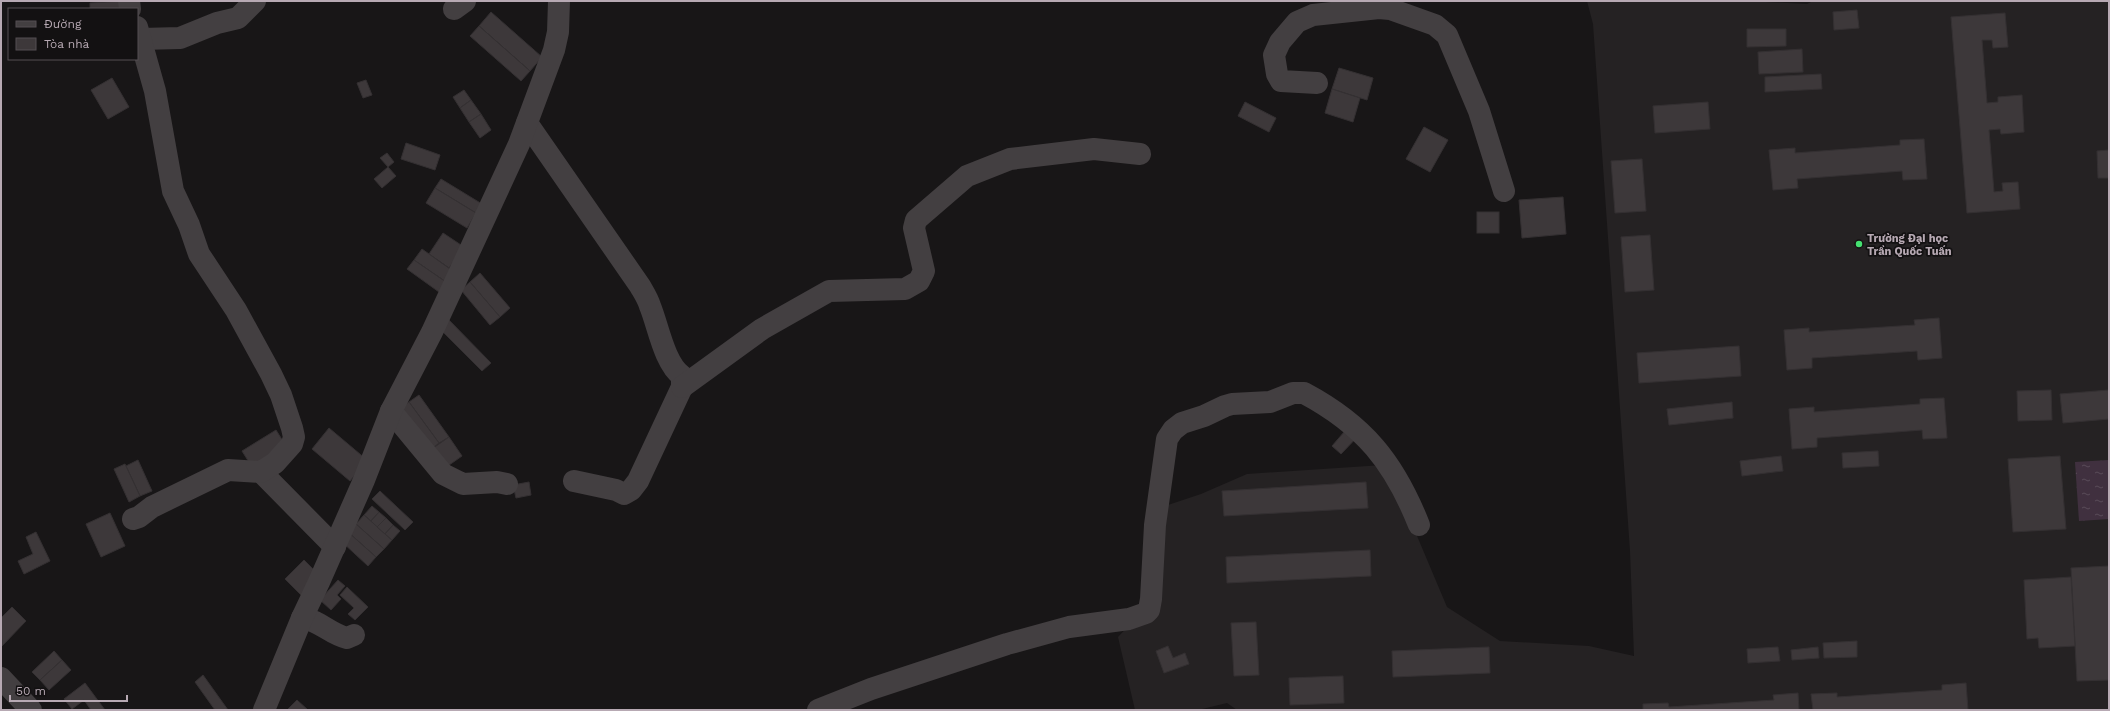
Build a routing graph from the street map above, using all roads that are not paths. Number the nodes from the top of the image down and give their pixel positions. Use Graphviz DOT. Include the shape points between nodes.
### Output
graph roads {
  1 [pos="255,1"];
  2 [pos="559,1"];
  3 [pos="1389,5"];
  4 [pos="139,33"];
  5 [pos="1317,83"];
  6 [pos="527,123"];
  7 [pos="1140,154"];
  8 [pos="1504,191"];
  9 [pos="682,387"];
  10 [pos="391,411"];
  11 [pos="261,472"];
  12 [pos="574,481"];
  13 [pos="507,484"];
  14 [pos="133,519"];
  15 [pos="1419,525"];
  16 [pos="335,547"];
  17 [pos="302,618"];
  18 [pos="354,635"];
  19 [pos="1,678"];
  20 [pos="31,710"];
  21 [pos="264,710"];
  22 [pos="818,710"];
  1 -- 4 [label="street" via="238,18 217,23 180,38"];
  2 -- 6 [label="street" via="558,32 554,50"];
  3 -- 5 [label="street" via="1313,15 1297,22 1276,49 1276,74 1281,81"];
  3 -- 8 [label="street" via="1435,25 1447,35 1479,111"];
  4 -- 11 [label="street" via="155,92 173,191 199,254 236,310 271,374 292,428 292,444 275,463"];
  6 -- 9 [label="street" via="640,286 651,306 654,323 664,347 677,372 682,376"];
  6 -- 10 [label="street" via="435,325"];
  7 -- 9 [label="street" via="1094,149 1010,159 967,176 916,220 914,228 924,271 919,281 905,289 829,292 762,329"];
  9 -- 12 [label="street" via="638,481 631,490 624,494"];
  10 -- 13 [label="street" via="443,474 463,484"];
  10 -- 16 [label="street"];
  11 -- 14 [label="street" via="228,470"];
  11 -- 16 [label="street"];
  15 -- 22 [label="street" via="1406,492 1380,451 1336,411 1298,392 1270,402 1225,406 1182,423 1167,439 1155,525 1151,600 1146,613 1129,619 1070,627 1007,644"];
  16 -- 17 [label="street"];
  17 -- 18 [label="street" via="313,619 337,636 347,638"];
  17 -- 21 [label="street"];
  19 -- 20 [label="street"];
}
